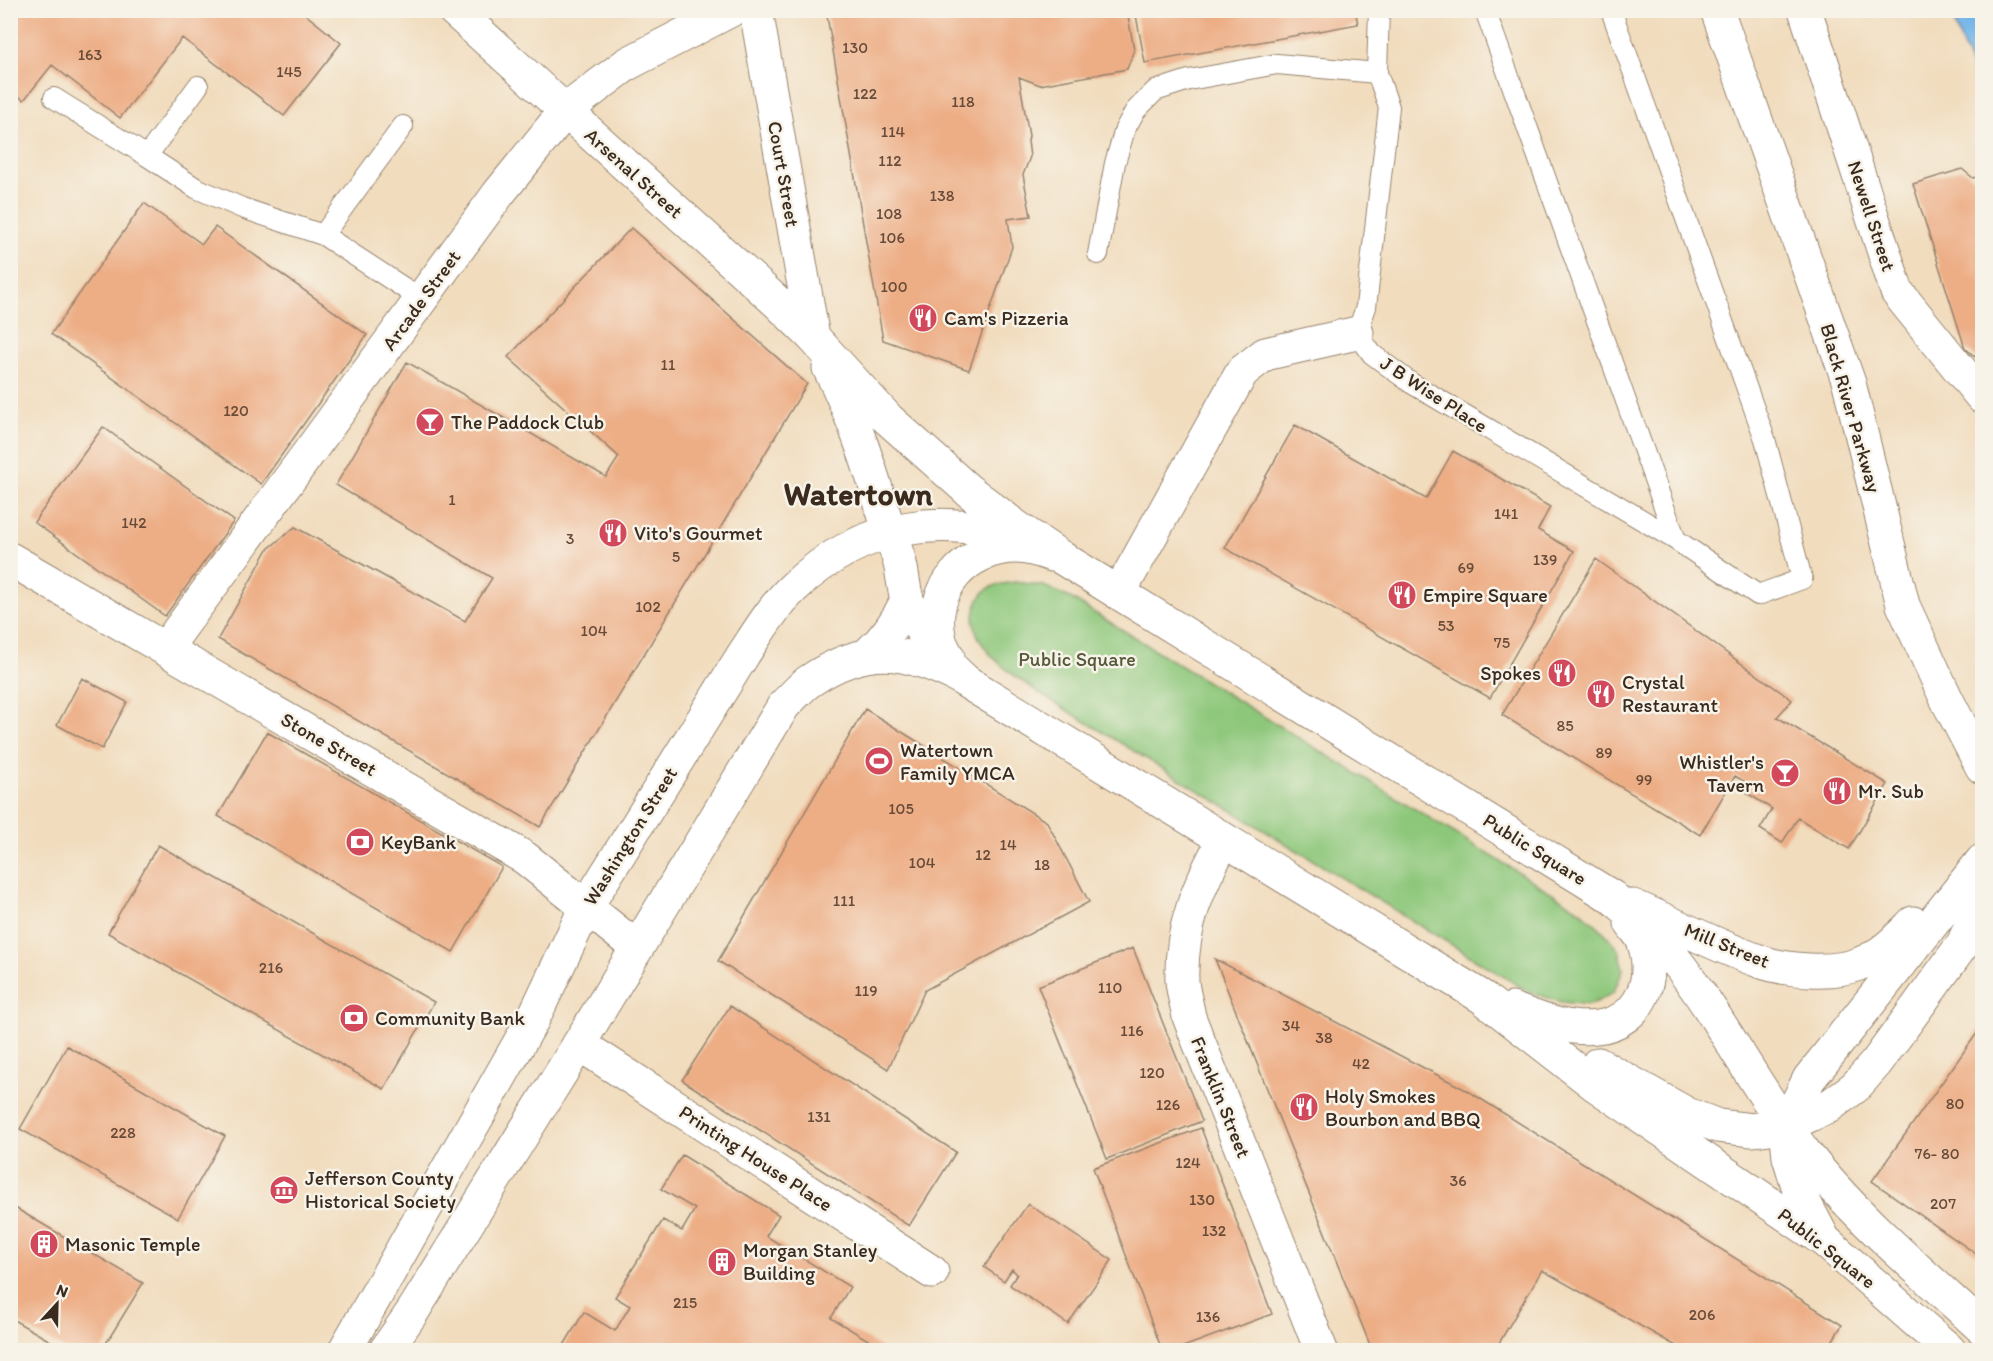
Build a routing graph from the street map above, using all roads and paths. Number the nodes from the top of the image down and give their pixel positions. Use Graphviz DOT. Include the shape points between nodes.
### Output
graph roads {
  1 [pos="454,10"];
  2 [pos="731,10"];
  3 [pos="756,10"];
  4 [pos="1379,10"];
  5 [pos="1485,10"];
  6 [pos="1611,10"];
  7 [pos="1717,10"];
  8 [pos="1805,10"];
  9 [pos="1377,73"];
  10 [pos="198,87"];
  11 [pos="54,98"];
  12 [pos="566,110"];
  13 [pos="403,126"];
  14 [pos="147,156"];
  15 [pos="323,235"];
  16 [pos="1098,254"];
  17 [pos="422,299"];
  18 [pos="1357,333"];
  19 [pos="813,337"];
  20 [pos="1983,398"];
  21 [pos="890,531"];
  22 [pos="1676,540"];
  23 [pos="1062,558"];
  24 [pos="10,559"];
  25 [pos="1119,593"];
  26 [pos="907,600"];
  27 [pos="165,649"];
  28 [pos="868,654"];
  29 [pos="965,681"];
  30 [pos="1983,767"];
  31 [pos="1224,840"];
  32 [pos="1983,852"];
  33 [pos="1983,861"];
  34 [pos="1612,897"];
  35 [pos="1983,899"];
  36 [pos="586,907"];
  37 [pos="636,947"];
  38 [pos="1482,997"];
  39 [pos="579,1044"];
  40 [pos="1786,1126"];
  41 [pos="1825,1241"];
  42 [pos="932,1272"];
  43 [pos="1983,1328"];
  44 [pos="345,1350"];
  45 [pos="386,1350"];
  46 [pos="1321,1350"];
  47 [pos="1949,1350"];
  1 -- 12 [label="main road, Arsenal Street"];
  2 -- 12 [label="main road, Arcade Street" via="627,64"];
  3 -- 19 [label="main road, Court Street"];
  4 -- 9 [label="lane"];
  5 -- 22 [label="lane"];
  6 -- 22 [label="lane, J B Wise Place" via="1765,440 1802,579 1758,595"];
  7 -- 30 [label="main road, Black River Parkway" via="1849,383 1903,605"];
  8 -- 20 [label="main road, Newell Street" via="1897,292"];
  9 -- 16 [label="lane" via="1277,64 1190,80 1155,91 1135,111 1125,129"];
  9 -- 18 [label="lane" via="1389,107 1366,307"];
  10 -- 14 [label="lane"];
  11 -- 14 [label="lane"];
  12 -- 17 [label="main road, Arcade Street"];
  12 -- 19 [label="main road, Arsenal Street"];
  13 -- 15 [label="lane"];
  14 -- 15 [label="lane" via="196,188"];
  15 -- 17 [label="lane"];
  17 -- 27 [label="main road, Arcade Street"];
  18 -- 22 [label="lane, J B Wise Place" via="1372,354 1411,383"];
  18 -- 25 [label="main road" via="1265,354 1242,372"];
  19 -- 21 [label="main road, Public Square" via="838,387"];
  19 -- 23 [label="main road, Public Square" via="888,420 930,458"];
  21 -- 23 [label="main road, Washington Street" via="921,525 965,526 1015,537"];
  21 -- 26 [label="main road, Public Square"];
  21 -- 36 [label="main road, Washington Street" via="819,566 791,590 768,618"];
  23 -- 25 [label="main road, Public Square"];
  23 -- 29 [label="main road" via="1006,548 973,558 955,572 943,591 938,615 940,640"];
  24 -- 27 [label="main road, Stone Street"];
  25 -- 34 [label="main road, Public Square"];
  26 -- 28 [label="main road" via="884,640"];
  26 -- 29 [label="main road, Public Square" via="939,657"];
  27 -- 36 [label="main road, Stone Street" via="525,858"];
  28 -- 29 [label="main road" via="899,654 934,664"];
  28 -- 37 [label="main road" via="810,680 784,705"];
  29 -- 31 [label="main road, Public Square"];
  31 -- 38 [label="main road, Public Square"];
  31 -- 46 [label="main road, Franklin Street" via="1192,908 1183,946 1182,983 1189,1017"];
  32 -- 34 [label="main road, Mill Street" via="1887,950 1859,964 1831,970 1761,962"];
  33 -- 40 [label="main road" via="1809,1079"];
  34 -- 38 [label="main road" via="1641,937 1647,959 1647,984 1638,1005 1621,1020 1599,1028 1575,1028 1547,1022"];
  34 -- 40 [label="main road, Public Square" via="1642,922 1672,956"];
  35 -- 40 [label="main road" via="1963,944 1877,1062 1855,1087 1828,1107"];
  36 -- 37 [label="main road, Stone Street"];
  36 -- 44 [label="main road, Washington Street" via="533,1019"];
  37 -- 39 [label="main road"];
  38 -- 40 [label="main road" via="1687,1114 1718,1126 1752,1130"];
  38 -- 41 [label="main road, Public Square" via="1593,1084"];
  39 -- 42 [label="main road, Printing House Place"];
  39 -- 45 [label="main road"];
  40 -- 41 [label="main road" via="1789,1157 1801,1196"];
  40 -- 43 [label="main road, Public Square" via="1852,1208"];
  41 -- 47 [label="main road, Public Square"];
}
